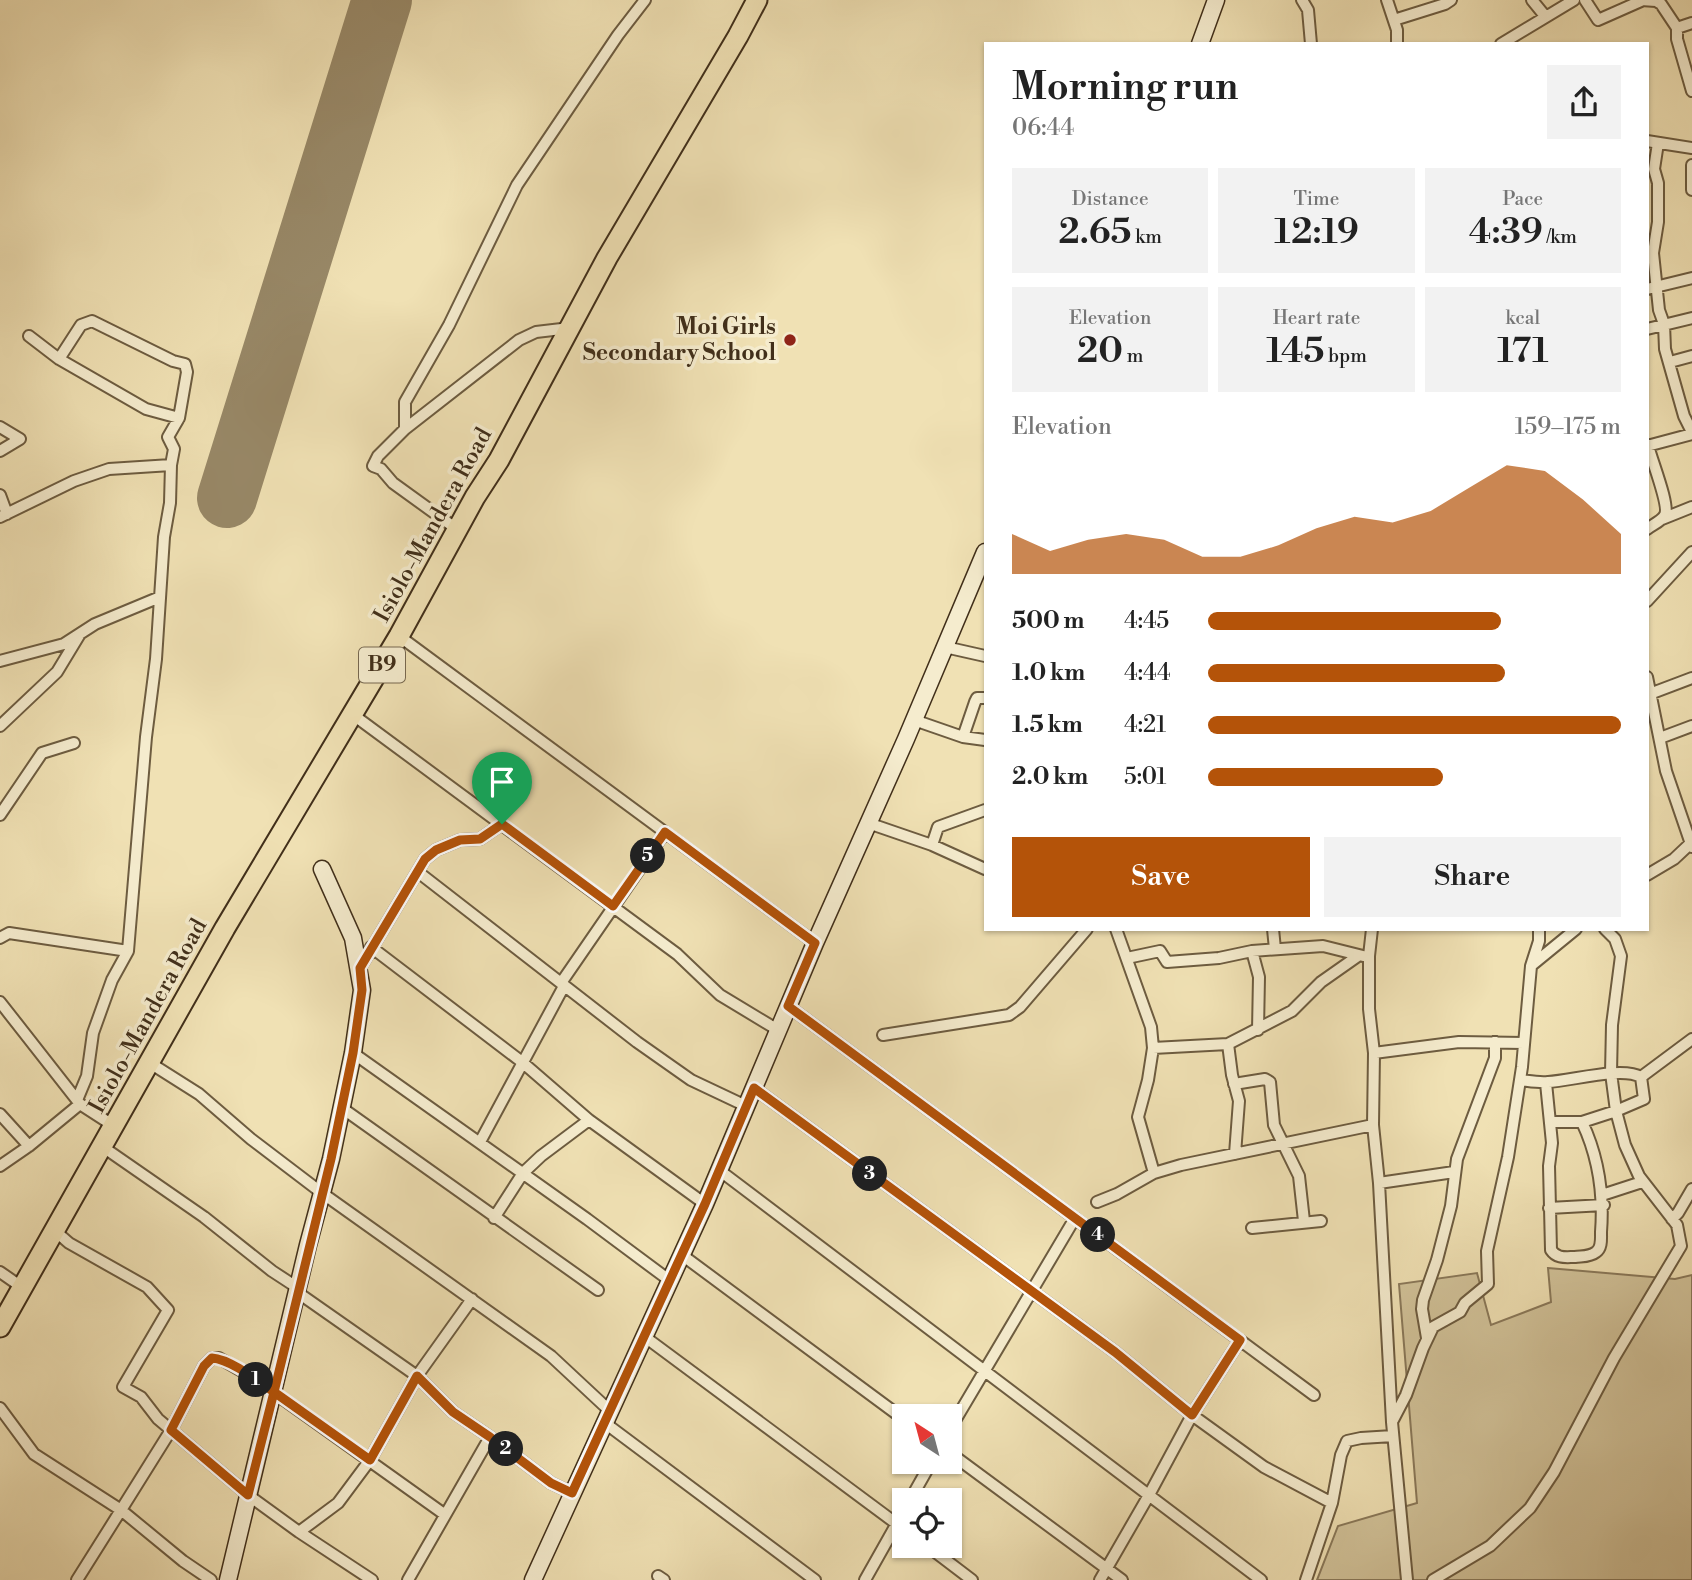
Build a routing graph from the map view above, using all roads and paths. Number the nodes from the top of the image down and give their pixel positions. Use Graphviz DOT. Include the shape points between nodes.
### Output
graph roads {
  1 [pos="645,0"];
  2 [pos="757,0"];
  3 [pos="1216,0"];
  4 [pos="1302,0"];
  5 [pos="1387,0"];
  6 [pos="1451,0"];
  7 [pos="1532,0"];
  8 [pos="1574,0"];
  9 [pos="1585,0"];
  10 [pos="1641,0"];
  11 [pos="1545,16"];
  12 [pos="1394,20"];
  13 [pos="1692,23"];
  14 [pos="1677,28"];
  15 [pos="1201,42"];
  16 [pos="1311,42"];
  17 [pos="1397,42"];
  18 [pos="1504,42"];
  19 [pos="1692,91"];
  20 [pos="1652,142"];
  21 [pos="1692,148"];
  22 [pos="1692,165"];
  23 [pos="1692,190"];
  24 [pos="1650,253"];
  25 [pos="1692,278"];
  26 [pos="1652,288"];
  27 [pos="1692,318"];
  28 [pos="1664,324"];
  29 [pos="571,327"];
  30 [pos="1649,328"];
  31 [pos="29,335"];
  32 [pos="1692,356"];
  33 [pos="59,359"];
  34 [pos="1670,362"];
  35 [pos="179,418"];
  36 [pos="0,427"];
  37 [pos="405,429"];
  38 [pos="1692,433"];
  39 [pos="1649,445"];
  40 [pos="1649,450"];
  41 [pos="0,451"];
  42 [pos="171,465"];
  43 [pos="0,495"];
  44 [pos="1692,507"];
  45 [pos="3,516"];
  46 [pos="1662,519"];
  47 [pos="1649,528"];
  48 [pos="458,530"];
  49 [pos="1692,552"];
  50 [pos="984,554"];
  51 [pos="160,597"];
  52 [pos="1649,599"];
  53 [pos="82,632"];
  54 [pos="399,636"];
  55 [pos="945,648"];
  56 [pos="984,656"];
  57 [pos="0,661"];
  58 [pos="1692,678"];
  59 [pos="1649,693"];
  60 [pos="984,698"];
  61 [pos="352,714"];
  62 [pos="914,720"];
  63 [pos="0,726"];
  64 [pos="1692,726"];
  65 [pos="963,737"];
  66 [pos="1660,738"];
  67 [pos="984,740"];
  68 [pos="74,743"];
  69 [pos="984,810"];
  70 [pos="0,815"];
  71 [pos="868,823"];
  72 [pos="502,824"];
  73 [pos="665,832"];
  74 [pos="1692,844"];
  75 [pos="932,845"];
  76 [pos="322,869"];
  77 [pos="984,869"];
  78 [pos="418,872"];
  79 [pos="1649,874"];
  80 [pos="613,906"];
  81 [pos="1084,931"];
  82 [pos="1117,931"];
  83 [pos="1273,931"];
  84 [pos="1371,931"];
  85 [pos="1539,931"];
  86 [pos="1574,931"];
  87 [pos="1607,931"];
  88 [pos="0,938"];
  89 [pos="815,943"];
  90 [pos="371,947"];
  91 [pos="1275,949"];
  92 [pos="128,951"];
  93 [pos="1252,951"];
  94 [pos="1363,956"];
  95 [pos="1127,958"];
  96 [pos="1531,966"];
  97 [pos="360,968"];
  98 [pos="562,984"];
  99 [pos="0,1002"];
  100 [pos="788,1006"];
  101 [pos="778,1030"];
  102 [pos="1258,1030"];
  103 [pos="883,1035"];
  104 [pos="1692,1039"];
  105 [pos="1495,1042"];
  106 [pos="1524,1043"];
  107 [pos="1228,1044"];
  108 [pos="1153,1048"];
  109 [pos="353,1053"];
  110 [pos="1374,1053"];
  111 [pos="522,1062"];
  112 [pos="150,1063"];
  113 [pos="1611,1073"];
  114 [pos="1641,1077"];
  115 [pos="1520,1080"];
  116 [pos="1546,1083"];
  117 [pos="1234,1084"];
  118 [pos="754,1088"];
  119 [pos="79,1102"];
  120 [pos="746,1106"];
  121 [pos="342,1108"];
  122 [pos="1616,1111"];
  123 [pos="0,1114"];
  124 [pos="589,1120"];
  125 [pos="1551,1122"];
  126 [pos="1582,1122"];
  127 [pos="1373,1125"];
  128 [pos="114,1126"];
  129 [pos="480,1142"];
  130 [pos="1283,1144"];
  131 [pos="29,1146"];
  132 [pos="103,1147"];
  133 [pos="1235,1154"];
  134 [pos="0,1166"];
  135 [pos="719,1170"];
  136 [pos="1454,1172"];
  137 [pos="523,1173"];
  138 [pos="1154,1173"];
  139 [pos="1642,1182"];
  140 [pos="1379,1183"];
  141 [pos="1692,1189"];
  142 [pos="322,1193"];
  143 [pos="1603,1200"];
  144 [pos="1097,1202"];
  145 [pos="705,1204"];
  146 [pos="1549,1208"];
  147 [pos="494,1218"];
  148 [pos="1075,1218"];
  149 [pos="1672,1219"];
  150 [pos="1304,1221"];
  151 [pos="1321,1221"];
  152 [pos="1252,1228"];
  153 [pos="54,1230"];
  154 [pos="682,1255"];
  155 [pos="0,1272"];
  156 [pos="669,1280"];
  157 [pos="23,1288"];
  158 [pos="298,1290"];
  159 [pos="598,1290"];
  160 [pos="1030,1290"];
  161 [pos="472,1299"];
  162 [pos="0,1327"];
  163 [pos="645,1337"];
  164 [pos="1427,1338"];
  165 [pos="1240,1340"];
  166 [pos="983,1370"];
  167 [pos="417,1376"];
  168 [pos="274,1392"];
  169 [pos="1314,1395"];
  170 [pos="0,1408"];
  171 [pos="962,1408"];
  172 [pos="892,1410"];
  173 [pos="1192,1415"];
  174 [pos="607,1417"];
  175 [pos="1392,1422"];
  176 [pos="171,1430"];
  177 [pos="1393,1436"];
  178 [pos="490,1437"];
  179 [pos="370,1460"];
  180 [pos="962,1462"];
  181 [pos="572,1493"];
  182 [pos="248,1495"];
  183 [pos="1149,1495"];
  184 [pos="1332,1503"];
  185 [pos="121,1510"];
  186 [pos="444,1514"];
  187 [pos="892,1520"];
  188 [pos="299,1532"];
  189 [pos="892,1540"];
  190 [pos="943,1558"];
  191 [pos="1107,1569"];
  192 [pos="77,1580"];
  193 [pos="211,1580"];
  194 [pos="228,1580"];
  195 [pos="372,1580"];
  196 [pos="408,1580"];
  197 [pos="533,1580"];
  198 [pos="815,1580"];
  199 [pos="865,1580"];
  200 [pos="972,1580"];
  201 [pos="1100,1580"];
  202 [pos="1122,1580"];
  203 [pos="1261,1580"];
  204 [pos="1306,1580"];
  205 [pos="1407,1580"];
  206 [pos="1433,1580"];
  1 -- 37 [label="street" via="517,185 449,325 405,402"];
  2 -- 29 [label="highway, Isiolo-Mandera Road / B9"];
  3 -- 15 [label="main road"];
  4 -- 16 [label="street" via="1308,10"];
  5 -- 12 [label="street"];
  6 -- 12 [label="street"];
  7 -- 11 [label="street"];
  8 -- 11 [label="street"];
  9 -- 10 [label="street" via="1598,20"];
  10 -- 14 [label="street" via="1661,4"];
  11 -- 18 [label="street"];
  12 -- 17 [label="street"];
  13 -- 14 [label="street"];
  14 -- 19 [label="street"];
  20 -- 21 [label="street"];
  20 -- 24 [label="street" via="1658,222"];
  22 -- 23 [label="street"];
  24 -- 26 [label="street"];
  25 -- 26 [label="street"];
  26 -- 28 [label="street"];
  27 -- 28 [label="street"];
  28 -- 30 [label="street"];
  28 -- 34 [label="street"];
  29 -- 37 [label="street" via="536,332 519,340"];
  29 -- 48 [label="highway, Isiolo-Mandera Road / B9"];
  31 -- 33 [label="street"];
  32 -- 34 [label="street"];
  33 -- 35 [label="street" via="146,410"];
  33 -- 35 [label="street" via="81,325 92,321 184,364 187,372"];
  34 -- 38 [label="street"];
  35 -- 42 [label="street" via="168,437 174,449"];
  36 -- 41 [label="street" via="20,439"];
  37 -- 48 [label="street" via="373,466"];
  38 -- 39 [label="street"];
  40 -- 46 [label="street" via="1661,481 1666,513"];
  42 -- 45 [label="street" via="109,469"];
  42 -- 51 [label="street"];
  43 -- 45 [label="street"];
  44 -- 46 [label="street"];
  46 -- 47 [label="street"];
  48 -- 54 [label="highway, Isiolo-Mandera Road / B9"];
  49 -- 52 [label="street"];
  50 -- 55 [label="main road"];
  51 -- 53 [label="street"];
  51 -- 92 [label="street"];
  53 -- 57 [label="street" via="64,644"];
  53 -- 63 [label="street" via="57,672"];
  54 -- 61 [label="highway, Isiolo-Mandera Road / B9"];
  54 -- 73 [label="street"];
  55 -- 56 [label="street"];
  55 -- 62 [label="main road"];
  58 -- 59 [label="street"];
  59 -- 66 [label="street"];
  60 -- 65 [label="street" via="977,698"];
  61 -- 72 [label="street"];
  61 -- 112 [label="highway, Isiolo-Mandera Road / B9"];
  62 -- 65 [label="street"];
  62 -- 71 [label="main road"];
  64 -- 66 [label="street"];
  65 -- 67 [label="street"];
  66 -- 74 [label="street"];
  68 -- 70 [label="street" via="42,753"];
  69 -- 75 [label="street" via="938,827"];
  71 -- 75 [label="street"];
  71 -- 89 [label="main road"];
  72 -- 78 [label="street" via="480,839 460,840 436,850"];
  72 -- 80 [label="street"];
  73 -- 80 [label="street"];
  73 -- 89 [label="street"];
  74 -- 79 [label="street"];
  75 -- 77 [label="street"];
  76 -- 97 [label="main road" via="353,938"];
  78 -- 90 [label="street"];
  78 -- 98 [label="street"];
  80 -- 98 [label="street"];
  80 -- 101 [label="street" via="677,954 720,995"];
  81 -- 103 [label="street" via="1009,1015"];
  82 -- 95 [label="street"];
  83 -- 91 [label="street"];
  84 -- 94 [label="street"];
  85 -- 96 [label="street"];
  86 -- 96 [label="street"];
  87 -- 113 [label="street" via="1621,956"];
  88 -- 92 [label="street" via="9,933"];
  89 -- 100 [label="main road"];
  90 -- 97 [label="street"];
  90 -- 111 [label="street"];
  91 -- 93 [label="street"];
  91 -- 94 [label="street" via="1322,946"];
  92 -- 119 [label="street" via="93,1033"];
  93 -- 95 [label="street" via="1167,962 1160,951"];
  93 -- 102 [label="street" via="1259,977"];
  94 -- 102 [label="street" via="1321,982 1292,1011"];
  94 -- 110 [label="street"];
  95 -- 108 [label="street" via="1148,1016"];
  96 -- 106 [label="street"];
  97 -- 109 [label="main road" via="362,990"];
  98 -- 111 [label="street"];
  98 -- 120 [label="street" via="691,1080"];
  99 -- 119 [label="street"];
  100 -- 101 [label="main road"];
  100 -- 148 [label="street"];
  101 -- 118 [label="main road"];
  102 -- 107 [label="street"];
  104 -- 114 [label="street"];
  105 -- 106 [label="street"];
  105 -- 110 [label="street"];
  105 -- 136 [label="street" via="1495,1058"];
  106 -- 115 [label="street"];
  107 -- 108 [label="street"];
  107 -- 117 [label="street"];
  108 -- 138 [label="street" via="1139,1117"];
  109 -- 121 [label="main road"];
  109 -- 129 [label="street"];
  110 -- 127 [label="street"];
  111 -- 124 [label="street"];
  111 -- 129 [label="street"];
  112 -- 128 [label="highway, Isiolo-Mandera Road / B9"];
  112 -- 142 [label="street" via="199,1094"];
  113 -- 114 [label="street"];
  113 -- 116 [label="street"];
  113 -- 122 [label="street"];
  114 -- 122 [label="street" via="1644,1099"];
  115 -- 116 [label="street"];
  115 -- 164 [label="street" via="1487,1251 1488,1284 1460,1312 1433,1327"];
  116 -- 125 [label="street"];
  117 -- 130 [label="street" via="1270,1082 1274,1125"];
  117 -- 133 [label="street" via="1239,1101"];
  118 -- 120 [label="main road"];
  118 -- 160 [label="street"];
  119 -- 128 [label="street"];
  119 -- 131 [label="street"];
  120 -- 135 [label="main road"];
  121 -- 142 [label="main road"];
  121 -- 147 [label="street"];
  122 -- 126 [label="street"];
  122 -- 139 [label="street"];
  123 -- 131 [label="street"];
  124 -- 137 [label="street"];
  124 -- 145 [label="street"];
  125 -- 126 [label="street"];
  125 -- 146 [label="street"];
  126 -- 143 [label="street" via="1597,1158"];
  127 -- 130 [label="street"];
  127 -- 140 [label="street"];
  128 -- 132 [label="highway, Isiolo-Mandera Road / B9"];
  129 -- 137 [label="street"];
  130 -- 133 [label="street"];
  130 -- 150 [label="street" via="1298,1175"];
  131 -- 134 [label="street"];
  132 -- 153 [label="highway, Isiolo-Mandera Road / B9"];
  132 -- 158 [label="street"];
  133 -- 138 [label="street"];
  135 -- 145 [label="main road"];
  135 -- 166 [label="street"];
  136 -- 140 [label="street"];
  136 -- 164 [label="street" via="1451,1206 1423,1300"];
  137 -- 147 [label="street"];
  137 -- 156 [label="street"];
  138 -- 144 [label="street"];
  139 -- 143 [label="street"];
  139 -- 149 [label="street"];
  140 -- 175 [label="street"];
  141 -- 149 [label="street"];
  142 -- 158 [label="main road"];
  142 -- 161 [label="street"];
  143 -- 146 [label="street"];
  143 -- 146 [label="street" via="1599,1249 1586,1256 1554,1255"];
  145 -- 154 [label="main road"];
  147 -- 159 [label="street"];
  148 -- 160 [label="street"];
  148 -- 165 [label="street"];
  149 -- 206 [label="street" via="1681,1238 1677,1254 1633,1323 1554,1472 1530,1508 1490,1546"];
  150 -- 151 [label="street"];
  150 -- 152 [label="street"];
  153 -- 157 [label="highway, Isiolo-Mandera Road / B9"];
  153 -- 176 [label="street" via="147,1287 168,1310 124,1387 141,1397"];
  154 -- 156 [label="main road"];
  154 -- 172 [label="street"];
  155 -- 157 [label="street"];
  156 -- 163 [label="main road"];
  157 -- 162 [label="highway, Isiolo-Mandera Road / B9"];
  158 -- 167 [label="street"];
  158 -- 168 [label="main road"];
  160 -- 166 [label="street"];
  160 -- 173 [label="street"];
  161 -- 167 [label="street"];
  161 -- 174 [label="street" via="551,1356"];
  163 -- 174 [label="main road"];
  163 -- 187 [label="street"];
  164 -- 175 [label="street"];
  165 -- 169 [label="street"];
  165 -- 173 [label="street"];
  166 -- 171 [label="street"];
  166 -- 183 [label="street"];
  167 -- 178 [label="street" via="453,1412"];
  167 -- 179 [label="street"];
  168 -- 176 [label="street" via="212,1358"];
  168 -- 179 [label="street"];
  168 -- 182 [label="main road"];
  170 -- 185 [label="street" via="34,1454"];
  173 -- 183 [label="street"];
  173 -- 184 [label="street" via="1264,1467"];
  174 -- 181 [label="main road"];
  174 -- 198 [label="street"];
  175 -- 177 [label="street"];
  176 -- 182 [label="street"];
  176 -- 185 [label="street"];
  177 -- 184 [label="street" via="1347,1441"];
  177 -- 205 [label="street"];
  178 -- 181 [label="street" via="551,1483"];
  178 -- 186 [label="street"];
  179 -- 186 [label="street"];
  179 -- 188 [label="street" via="338,1503"];
  180 -- 191 [label="street"];
  181 -- 197 [label="main road"];
  182 -- 188 [label="street"];
  182 -- 194 [label="main road"];
  183 -- 191 [label="street"];
  183 -- 203 [label="street"];
  184 -- 204 [label="street"];
  185 -- 192 [label="street"];
  185 -- 193 [label="street"];
  186 -- 196 [label="street"];
  188 -- 195 [label="street"];
  189 -- 199 [label="street"];
  190 -- 200 [label="street"];
  191 -- 201 [label="street"];
  191 -- 202 [label="street"];
}
